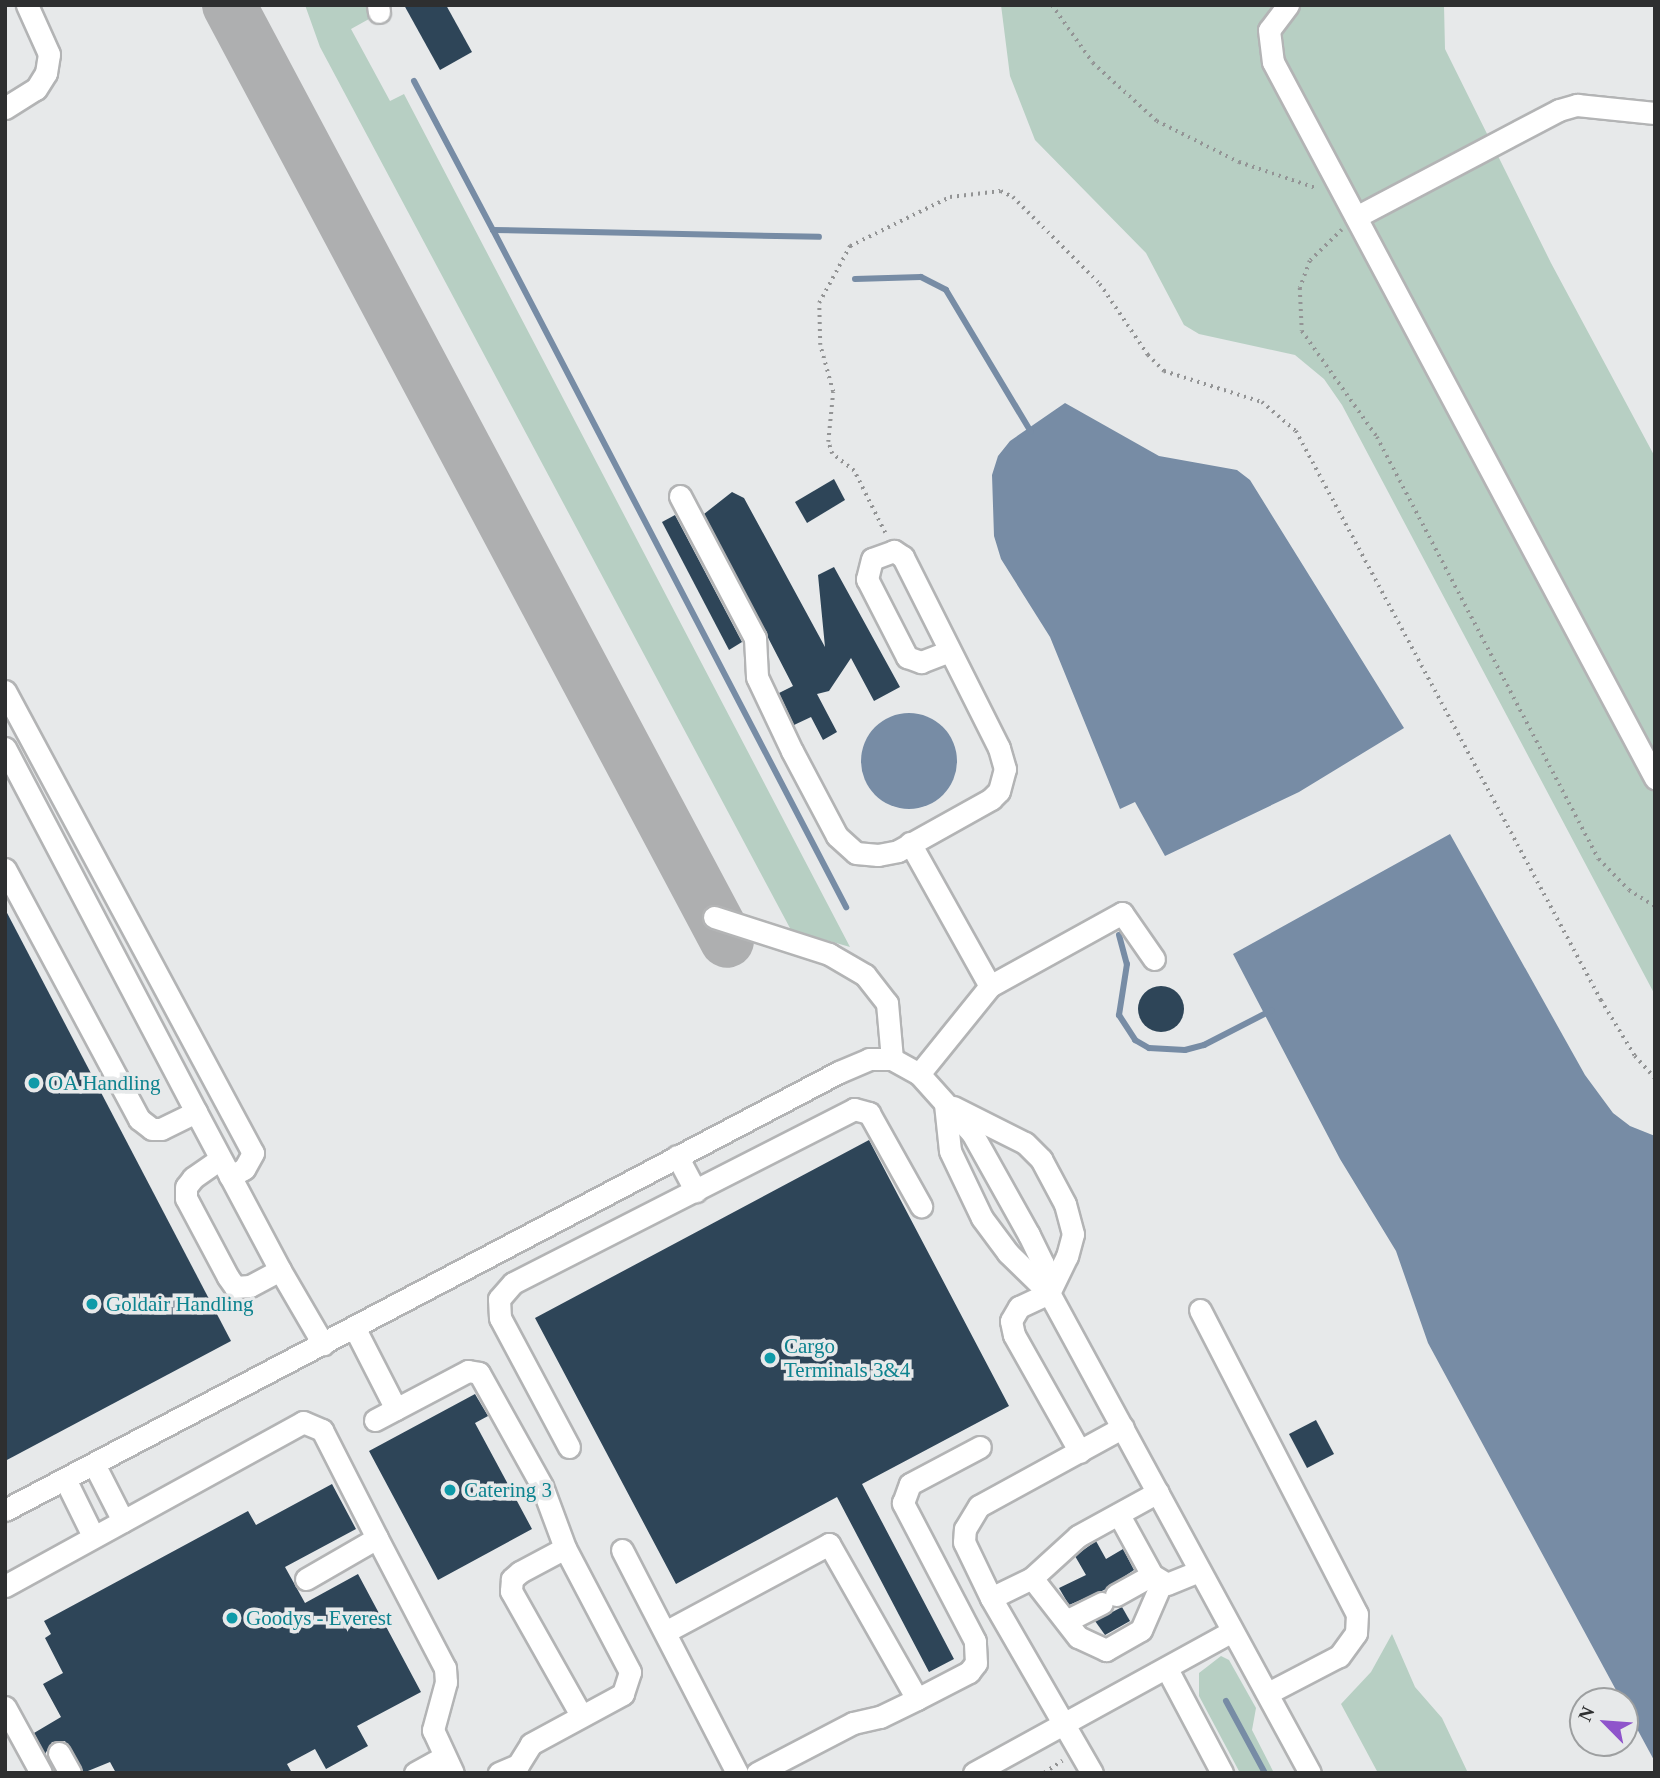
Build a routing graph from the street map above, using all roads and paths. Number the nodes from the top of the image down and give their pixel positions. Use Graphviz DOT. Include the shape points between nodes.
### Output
graph roads {
  1 [pos="27,5"];
  2 [pos="1052,5"];
  3 [pos="1288,5"];
  4 [pos="5,108"];
  5 [pos="1655,113"];
  6 [pos="1343,191"];
  7 [pos="1356,217"];
  8 [pos="680,496"];
  9 [pos="894,551"];
  10 [pos="948,651"];
  11 [pos="5,691"];
  12 [pos="5,748"];
  13 [pos="1655,778"];
  14 [pos="910,843"];
  15 [pos="5,869"];
  16 [pos="1655,905"];
  17 [pos="714,917"];
  18 [pos="1154,958"];
  19 [pos="990,986"];
  20 [pos="892,1059"];
  21 [pos="919,1074"];
  22 [pos="1655,1079"];
  23 [pos="945,1104"];
  24 [pos="196,1112"];
  25 [pos="677,1156"];
  26 [pos="225,1168"];
  27 [pos="655,1168"];
  28 [pos="696,1191"];
  29 [pos="674,1202"];
  30 [pos="921,1206"];
  31 [pos="280,1270"];
  32 [pos="1049,1293"];
  33 [pos="1200,1310"];
  34 [pos="354,1327"];
  35 [pos="323,1345"];
  36 [pos="396,1409"];
  37 [pos="375,1420"];
  38 [pos="1123,1427"];
  39 [pos="569,1447"];
  40 [pos="980,1447"];
  41 [pos="1080,1452"];
  42 [pos="94,1464"];
  43 [pos="65,1479"];
  44 [pos="1158,1492"];
  45 [pos="5,1510"];
  46 [pos="1119,1515"];
  47 [pos="123,1521"];
  48 [pos="93,1536"];
  49 [pos="377,1538"];
  50 [pos="565,1548"];
  51 [pos="622,1550"];
  52 [pos="1200,1570"];
  53 [pos="1032,1578"];
  54 [pos="306,1579"];
  55 [pos="1157,1579"];
  56 [pos="5,1586"];
  57 [pos="991,1598"];
  58 [pos="1066,1621"];
  59 [pos="667,1631"];
  60 [pos="1231,1632"];
  61 [pos="1167,1669"];
  62 [pos="1268,1693"];
  63 [pos="917,1699"];
  64 [pos="5,1707"];
  65 [pos="581,1715"];
  66 [pos="1066,1725"];
  67 [pos="59,1753"];
  68 [pos="448,1765"];
  69 [pos="513,1770"];
  70 [pos="41,1773"];
  71 [pos="70,1773"];
  72 [pos="415,1773"];
  73 [pos="737,1773"];
  74 [pos="757,1773"];
  75 [pos="974,1773"];
  76 [pos="1092,1773"];
  77 [pos="1222,1773"];
  78 [pos="1310,1773"];
  1 -- 4 [label="street" via="49,54 46,73 36,89"];
  2 -- 6 [label="path" via="1093,63 1157,121 1239,162 1318,188"];
  3 -- 6 [label="street" via="1272,22 1269,51"];
  5 -- 7 [label="street" via="1577,105 1559,110"];
  6 -- 7 [label="street"];
  7 -- 13 [label="street"];
  7 -- 16 [label="path" via="1310,261 1300,288 1302,331 1377,438 1599,859 1629,890"];
  8 -- 14 [label="street" via="755,638 758,677 837,836 856,853 867,856"];
  9 -- 10 [label="street" via="902,557"];
  9 -- 10 [label="street" via="873,559 867,579 907,657 921,662"];
  9 -- 22 [label="path" via="855,471 832,454 828,442 833,393 820,345 819,303 850,246 950,197 1001,191 1013,197 1100,284 1164,371 1262,402 1280,415 1308,448 1601,1000 1635,1056"];
  10 -- 14 [label="street" via="1003,758 1004,780 991,799"];
  11 -- 26 [label="street" via="253,1153 244,1169"];
  12 -- 24 [label="street"];
  14 -- 19 [label="street"];
  15 -- 24 [label="street" via="139,1119 152,1129 161,1129"];
  17 -- 20 [label="street" via="829,954 865,975 887,1003"];
  18 -- 19 [label="street" via="1122,913"];
  19 -- 21 [label="street"];
  20 -- 21 [label="street"];
  20 -- 25 [label="street" via="854,1064"];
  21 -- 23 [label="street"];
  23 -- 32 [label="street" via="972,1133 1017,1212 1043,1264"];
  23 -- 32 [label="street" via="950,1151 982,1218 1007,1253"];
  23 -- 32 [label="street" via="1010,1133 1041,1159 1065,1204 1073,1234"];
  24 -- 26 [label="street"];
  25 -- 27 [label="street"];
  25 -- 28 [label="street"];
  26 -- 31 [label="street"];
  26 -- 31 [label="street" via="193,1178 186,1187 186,1198 228,1277 235,1287 250,1286"];
  27 -- 29 [label="street"];
  27 -- 34 [label="street"];
  28 -- 29 [label="street"];
  28 -- 30 [label="street" via="854,1109 863,1109"];
  29 -- 39 [label="street" via="513,1283 499,1299 500,1318"];
  31 -- 35 [label="street"];
  32 -- 38 [label="street"];
  32 -- 41 [label="street" via="1019,1307 1011,1321 1014,1335"];
  33 -- 62 [label="street" via="1357,1614 1356,1633 1339,1656"];
  34 -- 35 [label="street"];
  34 -- 36 [label="street"];
  35 -- 42 [label="street"];
  36 -- 37 [label="street"];
  36 -- 50 [label="street" via="468,1371 479,1373 542,1486"];
  38 -- 41 [label="street"];
  38 -- 44 [label="street"];
  40 -- 63 [label="street" via="905,1492 903,1503 977,1651 968,1672"];
  41 -- 57 [label="street" via="979,1506 969,1518 964,1542"];
  42 -- 43 [label="street"];
  42 -- 47 [label="street"];
  43 -- 45 [label="street"];
  43 -- 48 [label="street"];
  44 -- 46 [label="street"];
  44 -- 52 [label="street"];
  46 -- 53 [label="street" via="1078,1536"];
  46 -- 55 [label="street"];
  47 -- 48 [label="street"];
  47 -- 49 [label="street" via="303,1422 321,1430"];
  48 -- 56 [label="street"];
  49 -- 54 [label="street"];
  49 -- 68 [label="street" via="445,1668 446,1682 433,1730"];
  50 -- 65 [label="street" via="630,1672 623,1694"];
  50 -- 65 [label="street" via="520,1572 512,1579 511,1591"];
  51 -- 59 [label="street"];
  52 -- 55 [label="street"];
  52 -- 60 [label="street"];
  53 -- 57 [label="street"];
  53 -- 58 [label="street"];
  55 -- 58 [label="street"];
  55 -- 58 [label="street" via="1141,1630 1106,1650 1084,1642"];
  57 -- 66 [label="street"];
  59 -- 63 [label="street" via="829,1544"];
  59 -- 73 [label="street"];
  60 -- 61 [label="street"];
  60 -- 62 [label="street"];
  61 -- 66 [label="street"];
  61 -- 77 [label="street"];
  62 -- 78 [label="street"];
  63 -- 74 [label="street" via="880,1717 853,1723"];
  64 -- 70 [label="street"];
  65 -- 69 [label="street" via="531,1744"];
  66 -- 75 [label="street"];
  66 -- 76 [label="street"];
  67 -- 71 [label="street"];
  68 -- 72 [label="street"];
}
